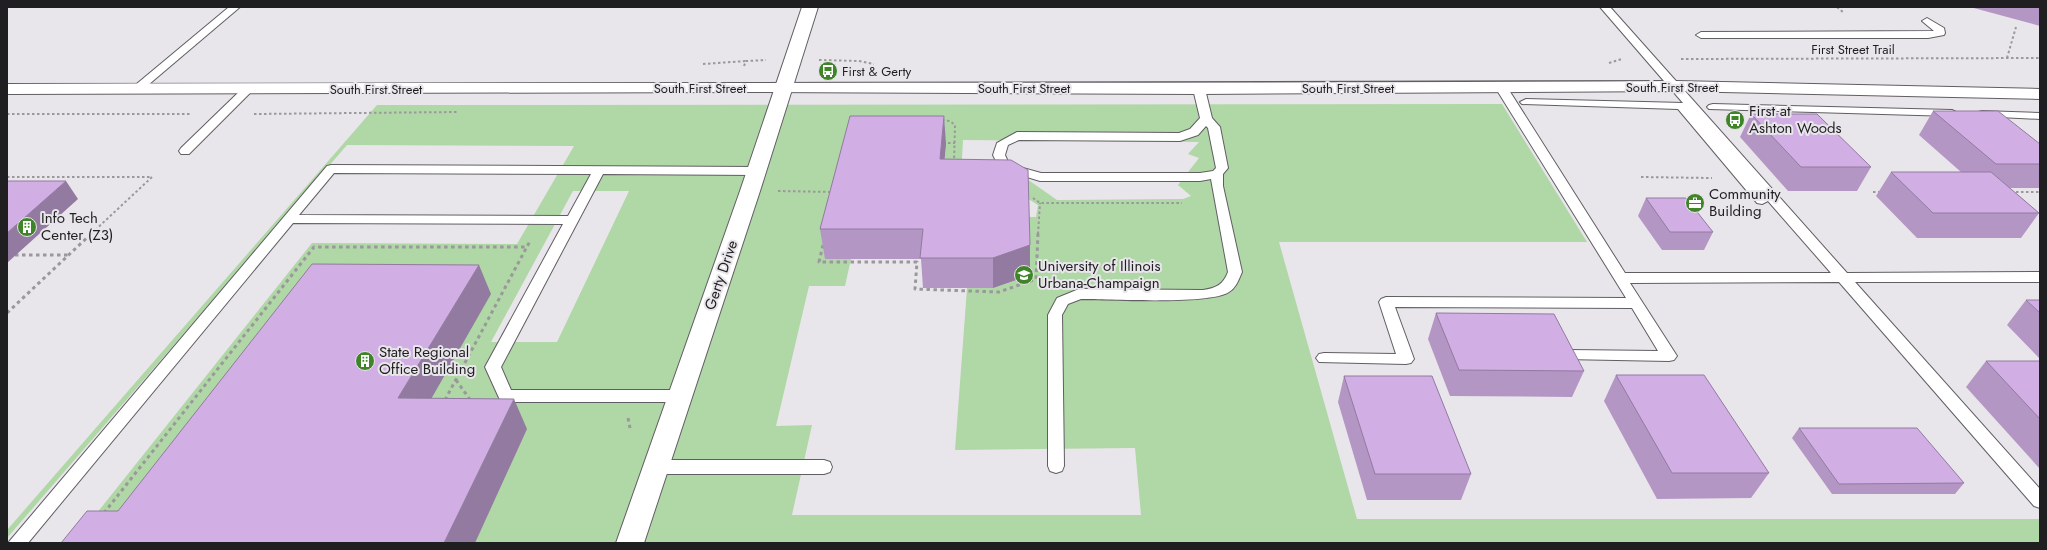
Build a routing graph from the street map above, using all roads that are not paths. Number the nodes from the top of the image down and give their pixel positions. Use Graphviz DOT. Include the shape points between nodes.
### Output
graph roads {
  1 [pos="235,7"];
  2 [pos="810,7"];
  3 [pos="1605,7"];
  4 [pos="1927,21"];
  5 [pos="1701,34"];
  6 [pos="1676,86"];
  7 [pos="1502,87"];
  8 [pos="784,88"];
  9 [pos="7,89"];
  10 [pos="137,89"];
  11 [pos="1199,89"];
  12 [pos="247,90"];
  13 [pos="2040,94"];
  14 [pos="1526,102"];
  15 [pos="1713,107"];
  16 [pos="2040,116"];
  17 [pos="1206,119"];
  18 [pos="185,151"];
  19 [pos="599,170"];
  20 [pos="1217,174"];
  21 [pos="754,181"];
  22 [pos="1762,200"];
  23 [pos="289,219"];
  24 [pos="572,220"];
  25 [pos="1844,277"];
  26 [pos="2040,277"];
  27 [pos="1620,278"];
  28 [pos="1636,304"];
  29 [pos="1569,355"];
  30 [pos="1324,358"];
  31 [pos="680,396"];
  32 [pos="1056,466"];
  33 [pos="656,467"];
  34 [pos="824,467"];
  35 [pos="2040,501"];
  36 [pos="17,543"];
  37 [pos="630,543"];
  1 -- 10 [label="lane"];
  2 -- 8 [label="street, Gerty Drive"];
  3 -- 6 [label="lane"];
  4 -- 5 [label="lane" via="1940,30 1940,33"];
  6 -- 7 [label="street, South First Street"];
  6 -- 13 [label="street, South First Street"];
  6 -- 25 [label="lane"];
  7 -- 11 [label="street, South First Street"];
  7 -- 27 [label="lane"];
  8 -- 11 [label="street, South First Street"];
  8 -- 12 [label="street, South First Street"];
  8 -- 21 [label="street, Gerty Drive"];
  9 -- 10 [label="street, South First Street"];
  10 -- 12 [label="street, South First Street"];
  11 -- 17 [label="lane"];
  12 -- 18 [label="lane"];
  14 -- 22 [label="lane" via="1681,106"];
  15 -- 16 [label="lane"];
  17 -- 20 [label="lane" via="1214,127 1222,168"];
  17 -- 20 [label="lane" via="1194,132 1180,137 1017,136 1003,142 999,155 1004,166 1040,177 1200,177"];
  19 -- 21 [label="lane"];
  19 -- 23 [label="lane" via="331,169"];
  19 -- 24 [label="lane"];
  20 -- 32 [label="lane" via="1217,186 1235,272 1231,284 1220,292 1203,295 1079,294 1062,301 1055,315"];
  21 -- 31 [label="street, Gerty Drive"];
  23 -- 24 [label="lane"];
  23 -- 36 [label="lane"];
  24 -- 31 [label="lane" via="493,367 506,396"];
  25 -- 26 [label="lane"];
  25 -- 27 [label="lane"];
  25 -- 35 [label="lane"];
  27 -- 28 [label="lane"];
  28 -- 29 [label="lane" via="1669,356"];
  28 -- 30 [label="lane" via="1386,302 1406,359"];
  31 -- 33 [label="street, Gerty Drive"];
  33 -- 34 [label="lane"];
  33 -- 37 [label="street, Gerty Drive"];
}
